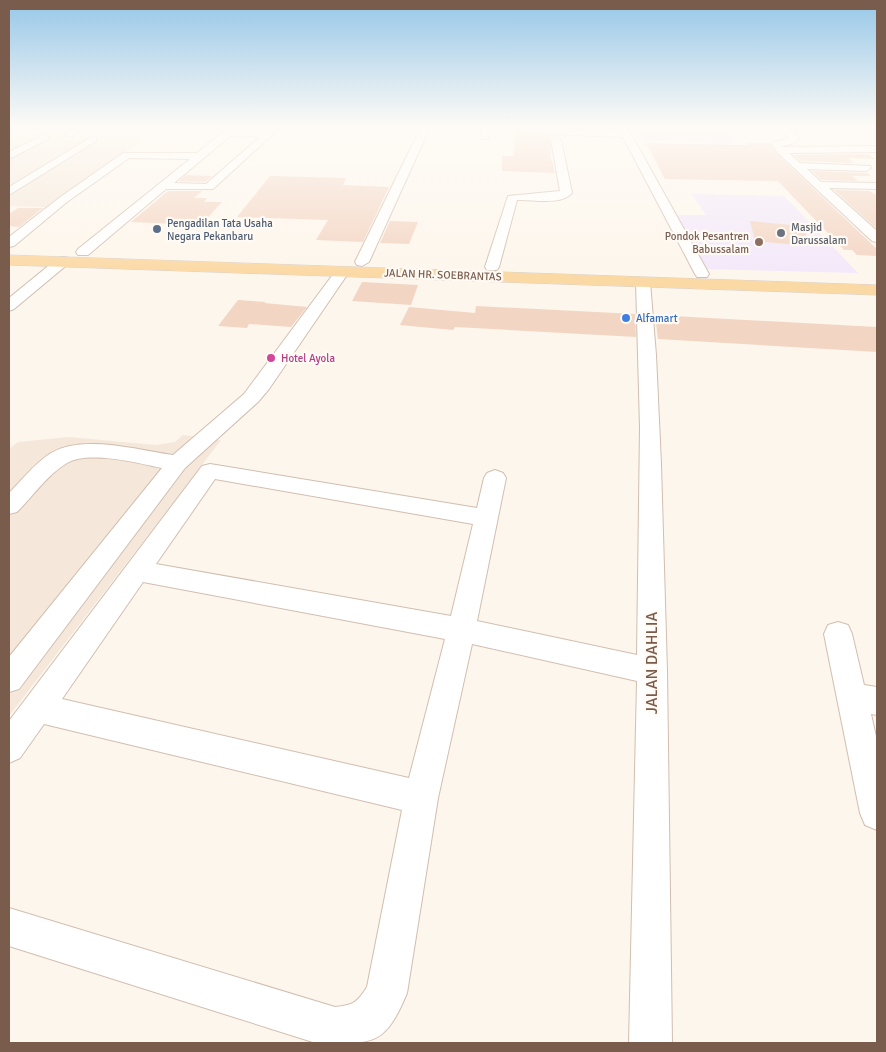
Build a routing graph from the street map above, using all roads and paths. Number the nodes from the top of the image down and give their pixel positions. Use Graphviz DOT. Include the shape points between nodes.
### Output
graph roads {
  1 [pos="34,176"];
  2 [pos="97,176"];
  3 [pos="175,176"];
  4 [pos="222,176"];
  5 [pos="403,176"];
  6 [pos="563,176"];
  7 [pos="648,176"];
  8 [pos="811,176"];
  9 [pos="821,185"];
  10 [pos="163,186"];
  11 [pos="877,186"];
  12 [pos="9,192"];
  13 [pos="877,238"];
  14 [pos="9,243"];
  15 [pos="83,252"];
  16 [pos="9,258"];
  17 [pos="63,261"];
  18 [pos="362,262"];
  19 [pos="492,267"];
  20 [pos="342,272"];
  21 [pos="702,274"];
  22 [pos="583,275"];
  23 [pos="641,277"];
  24 [pos="877,280"];
  25 [pos="877,290"];
  26 [pos="9,306"];
  27 [pos="177,463"];
  28 [pos="495,478"];
  29 [pos="9,506"];
  30 [pos="486,518"];
  31 [pos="137,571"];
  32 [pos="461,631"];
  33 [pos="838,634"];
  34 [pos="652,670"];
  35 [pos="9,679"];
  36 [pos="865,699"];
  37 [pos="38,708"];
  38 [pos="9,747"];
  39 [pos="421,798"];
  40 [pos="877,813"];
  41 [pos="9,927"];
  42 [pos="651,1043"];
  1 -- 12 [label="street"];
  2 -- 14 [label="street"];
  3 -- 10 [label="street"];
  4 -- 10 [label="street" via="209,188"];
  5 -- 18 [label="street"];
  6 -- 19 [label="street" via="566,193 560,196 512,198"];
  7 -- 21 [label="street"];
  8 -- 9 [label="street"];
  9 -- 11 [label="street"];
  9 -- 13 [label="street"];
  10 -- 15 [label="street"];
  15 -- 16 [label="main road, JALAN HR. SOEBRANTAS"];
  15 -- 18 [label="main road, JALAN HR. SOEBRANTAS"];
  16 -- 17 [label="main road, JALAN HR. SOEBRANTAS"];
  17 -- 20 [label="main road, JALAN HR. SOEBRANTAS"];
  17 -- 26 [label="street"];
  18 -- 19 [label="main road, JALAN HR. SOEBRANTAS"];
  19 -- 22 [label="main road, JALAN HR. SOEBRANTAS"];
  20 -- 22 [label="main road, JALAN HR. SOEBRANTAS"];
  20 -- 27 [label="street" via="262,386"];
  21 -- 23 [label="main road, JALAN HR. SOEBRANTAS"];
  21 -- 24 [label="main road, JALAN HR. SOEBRANTAS"];
  22 -- 23 [label="main road, JALAN HR. SOEBRANTAS"];
  23 -- 25 [label="main road, JALAN HR. SOEBRANTAS"];
  23 -- 34 [label="street, JALAN DAHLIA" via="648,344"];
  27 -- 29 [label="street" via="96,451 71,453 60,458"];
  27 -- 35 [label="street"];
  28 -- 30 [label="street"];
  30 -- 31 [label="street" via="210,471"];
  30 -- 32 [label="street"];
  31 -- 32 [label="street"];
  31 -- 37 [label="street"];
  32 -- 34 [label="street"];
  32 -- 39 [label="street"];
  33 -- 36 [label="street"];
  34 -- 42 [label="street, JALAN DAHLIA"];
  36 -- 40 [label="street"];
  37 -- 38 [label="street"];
  37 -- 39 [label="street"];
  39 -- 41 [label="street" via="386,993 375,1014 358,1026 335,1028"];
}
